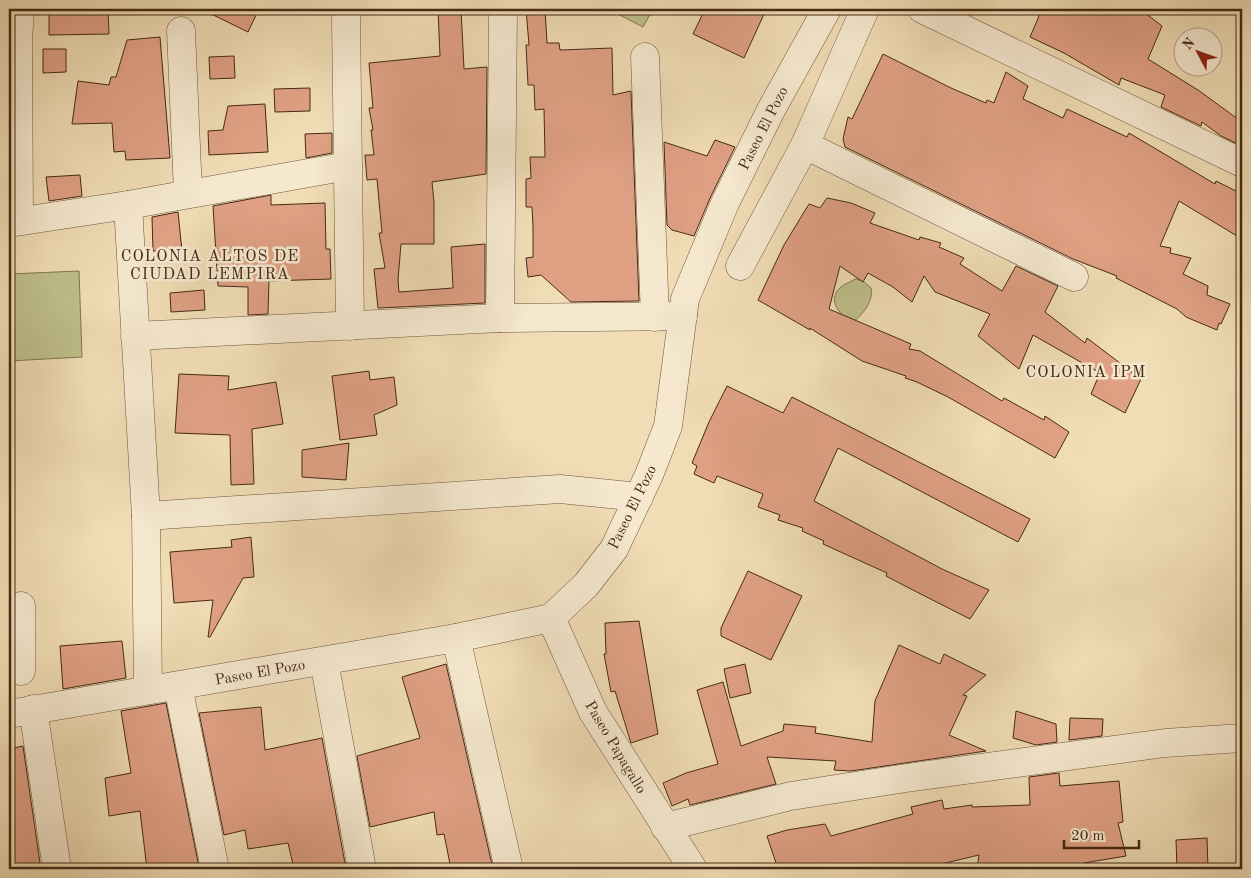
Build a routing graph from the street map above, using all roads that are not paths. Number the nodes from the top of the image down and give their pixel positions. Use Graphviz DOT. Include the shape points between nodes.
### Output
graph roads {
  1 [pos="20,9"];
  2 [pos="503,9"];
  3 [pos="827,9"];
  4 [pos="865,9"];
  5 [pos="922,9"];
  6 [pos="346,17"];
  7 [pos="181,31"];
  8 [pos="645,57"];
  9 [pos="805,145"];
  10 [pos="1242,164"];
  11 [pos="348,166"];
  12 [pos="188,193"];
  13 [pos="128,205"];
  14 [pos="14,222"];
  15 [pos="740,266"];
  16 [pos="1074,277"];
  17 [pos="683,316"];
  18 [pos="655,317"];
  19 [pos="500,318"];
  20 [pos="350,326"];
  21 [pos="135,336"];
  22 [pos="638,496"];
  23 [pos="146,516"];
  24 [pos="21,606"];
  25 [pos="551,618"];
  26 [pos="456,638"];
  27 [pos="324,661"];
  28 [pos="15,672"];
  29 [pos="178,686"];
  30 [pos="148,690"];
  31 [pos="22,711"];
  32 [pos="1242,738"];
  33 [pos="665,827"];
  34 [pos="57,869"];
  35 [pos="215,869"];
  36 [pos="362,869"];
  37 [pos="509,869"];
  38 [pos="693,869"];
  1 -- 14 [label="street"];
  2 -- 19 [label="street"];
  3 -- 17 [label="street, Paseo El Pozo" via="724,204 685,299"];
  4 -- 9 [label="street"];
  5 -- 10 [label="street"];
  6 -- 11 [label="street"];
  7 -- 12 [label="street"];
  8 -- 18 [label="street"];
  9 -- 15 [label="street"];
  9 -- 16 [label="street"];
  11 -- 12 [label="street"];
  11 -- 20 [label="street"];
  12 -- 13 [label="street"];
  13 -- 14 [label="street"];
  13 -- 21 [label="street"];
  17 -- 18 [label="street"];
  17 -- 22 [label="street, Paseo El Pozo" via="668,426"];
  18 -- 19 [label="street"];
  19 -- 20 [label="street"];
  20 -- 21 [label="street"];
  21 -- 23 [label="street"];
  22 -- 23 [label="street" via="560,489"];
  22 -- 25 [label="street, Paseo El Pozo" via="614,549 586,585"];
  23 -- 30 [label="street"];
  24 -- 28 [label="street"];
  25 -- 26 [label="street, Paseo El Pozo"];
  25 -- 33 [label="street, Paseo Papagallo" via="593,712"];
  26 -- 27 [label="street, Paseo El Pozo"];
  26 -- 37 [label="street"];
  27 -- 29 [label="street, Paseo El Pozo"];
  27 -- 36 [label="street"];
  28 -- 31 [label="street"];
  29 -- 30 [label="street, Paseo El Pozo"];
  29 -- 35 [label="street"];
  30 -- 31 [label="street, Paseo El Pozo"];
  31 -- 34 [label="street"];
  32 -- 33 [label="street" via="1165,743 906,778 791,796"];
  33 -- 38 [label="street, Paseo Papagallo"];
}
